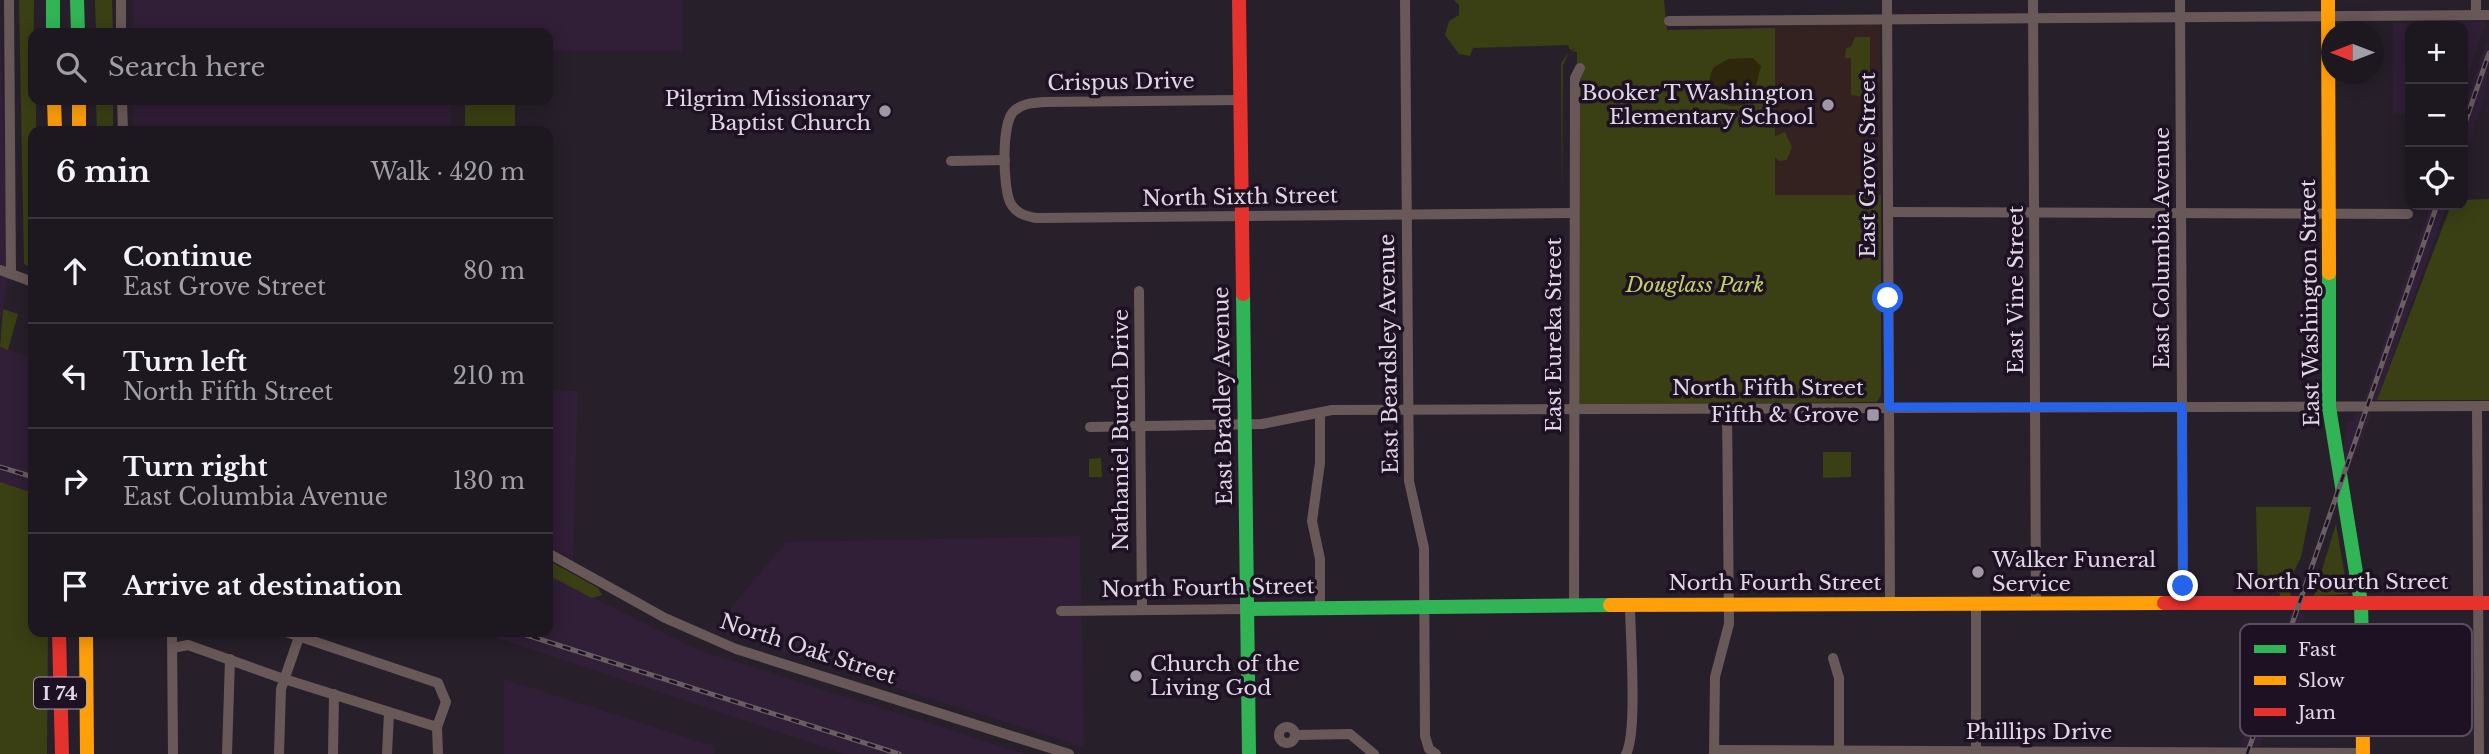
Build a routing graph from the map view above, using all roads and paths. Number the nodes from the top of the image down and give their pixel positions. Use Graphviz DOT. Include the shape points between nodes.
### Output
graph roads {
  1 [pos="9,0"];
  2 [pos="53,0"];
  3 [pos="77,0"];
  4 [pos="121,0"];
  5 [pos="1239,0"];
  6 [pos="1405,0"];
  7 [pos="1886,0"];
  8 [pos="2033,0"];
  9 [pos="2180,0"];
  10 [pos="2328,0"];
  11 [pos="2476,0"];
  12 [pos="2476,15"];
  13 [pos="2489,15"];
  14 [pos="2328,16"];
  15 [pos="2033,18"];
  16 [pos="2180,18"];
  17 [pos="1886,19"];
  18 [pos="1669,21"];
  19 [pos="53,28"];
  20 [pos="78,28"];
  21 [pos="121,28"];
  22 [pos="1580,68"];
  23 [pos="1240,100"];
  24 [pos="54,105"];
  25 [pos="79,105"];
  26 [pos="122,105"];
  27 [pos="55,126"];
  28 [pos="79,126"];
  29 [pos="122,126"];
  30 [pos="1005,160"];
  31 [pos="951,161"];
  32 [pos="1888,212"];
  33 [pos="2034,212"];
  34 [pos="2180,212"];
  35 [pos="2329,212"];
  36 [pos="1573,213"];
  37 [pos="1406,214"];
  38 [pos="2408,214"];
  39 [pos="1241,216"];
  40 [pos="0,270"];
  41 [pos="11,274"];
  42 [pos="28,280"];
  43 [pos="1139,291"];
  44 [pos="2477,406"];
  45 [pos="2489,406"];
  46 [pos="1727,407"];
  47 [pos="1889,407"];
  48 [pos="2036,407"];
  49 [pos="2182,407"];
  50 [pos="2329,407"];
  51 [pos="1407,409"];
  52 [pos="1573,409"];
  53 [pos="1320,413"];
  54 [pos="1246,425"];
  55 [pos="1140,426"];
  56 [pos="1090,427"];
  57 [pos="553,556"];
  58 [pos="1729,603"];
  59 [pos="2183,603"];
  60 [pos="2361,603"];
  61 [pos="2484,603"];
  62 [pos="1574,604"];
  63 [pos="1630,604"];
  64 [pos="1890,604"];
  65 [pos="1976,604"];
  66 [pos="2036,604"];
  67 [pos="1425,606"];
  68 [pos="1320,607"];
  69 [pos="1248,609"];
  70 [pos="1142,610"];
  71 [pos="1062,611"];
  72 [pos="2361,624"];
  73 [pos="59,637"];
  74 [pos="86,637"];
  75 [pos="172,637"];
  76 [pos="299,637"];
  77 [pos="173,648"];
  78 [pos="1833,658"];
  79 [pos="230,659"];
  80 [pos="286,680"];
  81 [pos="334,694"];
  82 [pos="389,713"];
  83 [pos="437,727"];
  84 [pos="1296,735"];
  85 [pos="2363,736"];
  86 [pos="1429,752"];
  87 [pos="1714,752"];
  88 [pos="1839,752"];
  89 [pos="1976,752"];
  90 [pos="62,754"];
  91 [pos="87,754"];
  92 [pos="173,754"];
  93 [pos="227,754"];
  94 [pos="279,754"];
  95 [pos="333,754"];
  96 [pos="387,754"];
  97 [pos="438,754"];
  98 [pos="1069,754"];
  99 [pos="1249,754"];
  100 [pos="1374,754"];
  101 [pos="1626,754"];
  102 [pos="2363,754"];
  103 [pos="2479,754"];
  1 -- 41 [label="street"];
  2 -- 19 [label="main road"];
  3 -- 20 [label="main road"];
  4 -- 21 [label="street"];
  5 -- 23 [label="main road, East Bradley Avenue"];
  6 -- 37 [label="street, East Beardsley Avenue"];
  7 -- 17 [label="street, East Grove Street"];
  8 -- 15 [label="street, East Vine Street"];
  9 -- 16 [label="street, East Columbia Avenue"];
  10 -- 14 [label="main road, East Washington Street"];
  11 -- 12 [label="street"];
  12 -- 13 [label="street"];
  12 -- 14 [label="street"];
  14 -- 16 [label="street"];
  14 -- 35 [label="main road, East Washington Street"];
  15 -- 16 [label="street"];
  15 -- 17 [label="street"];
  15 -- 33 [label="street, East Vine Street"];
  16 -- 34 [label="street, East Columbia Avenue"];
  17 -- 18 [label="street"];
  17 -- 32 [label="street, East Grove Street"];
  22 -- 36 [label="street, East Eureka Street" via="1575,78"];
  23 -- 30 [label="street, Crispus Drive" via="1029,103 1009,116"];
  23 -- 39 [label="main road, East Bradley Avenue"];
  24 -- 27 [label="main road"];
  25 -- 28 [label="main road"];
  26 -- 29 [label="street"];
  30 -- 31 [label="street"];
  30 -- 39 [label="street, North Sixth Street" via="1010,203 1027,216"];
  32 -- 33 [label="street"];
  32 -- 47 [label="street, East Grove Street"];
  33 -- 34 [label="street"];
  33 -- 48 [label="street, East Vine Street"];
  34 -- 35 [label="street"];
  34 -- 49 [label="street, East Columbia Avenue"];
  35 -- 38 [label="street"];
  35 -- 50 [label="main road, East Washington Street"];
  36 -- 37 [label="street, North Sixth Street"];
  36 -- 52 [label="street, East Eureka Street"];
  37 -- 39 [label="street, North Sixth Street"];
  37 -- 51 [label="street, East Beardsley Avenue"];
  39 -- 54 [label="main road, East Bradley Avenue"];
  40 -- 41 [label="street"];
  41 -- 42 [label="street"];
  43 -- 55 [label="street, Nathaniel Burch Drive"];
  44 -- 45 [label="street, North Fifth Street"];
  44 -- 50 [label="street, North Fifth Street"];
  44 -- 61 [label="street"];
  46 -- 47 [label="street, North Fifth Street"];
  46 -- 52 [label="street, North Fifth Street"];
  46 -- 58 [label="street"];
  47 -- 48 [label="street, North Fifth Street"];
  47 -- 64 [label="street, East Grove Street"];
  48 -- 49 [label="street, North Fifth Street"];
  48 -- 66 [label="street, East Vine Street"];
  49 -- 50 [label="street, North Fifth Street"];
  49 -- 59 [label="street, East Columbia Avenue"];
  50 -- 60 [label="main road, East Washington Street"];
  51 -- 52 [label="street, North Fifth Street"];
  51 -- 53 [label="street, North Fifth Street"];
  51 -- 67 [label="street, East Beardsley Avenue" via="1409,481 1422,531"];
  52 -- 62 [label="street, East Eureka Street"];
  53 -- 54 [label="street, North Fifth Street"];
  53 -- 68 [label="street" via="1320,463 1312,521 1320,559"];
  54 -- 55 [label="street, North Fifth Street"];
  54 -- 69 [label="main road, East Bradley Avenue"];
  55 -- 56 [label="street, North Fifth Street"];
  55 -- 70 [label="street, Nathaniel Burch Drive"];
  57 -- 98 [label="street, North Oak Street" via="665,618 726,645"];
  58 -- 63 [label="main road, North Fourth Street"];
  58 -- 64 [label="main road, North Fourth Street"];
  58 -- 87 [label="street" via="1728,634 1714,677"];
  59 -- 60 [label="main road, North Fourth Street"];
  59 -- 66 [label="main road, North Fourth Street"];
  60 -- 61 [label="main road, North Fourth Street"];
  60 -- 72 [label="main road, East Washington Street"];
  61 -- 103 [label="street"];
  62 -- 63 [label="main road, North Fourth Street"];
  62 -- 67 [label="main road, North Fourth Street"];
  63 -- 101 [label="street" via="1631,725"];
  64 -- 65 [label="main road, North Fourth Street"];
  65 -- 66 [label="main road, North Fourth Street"];
  65 -- 89 [label="street"];
  67 -- 68 [label="main road, North Fourth Street"];
  67 -- 86 [label="street, East Beardsley Avenue"];
  68 -- 69 [label="main road, North Fourth Street"];
  69 -- 70 [label="street, North Fourth Street"];
  69 -- 99 [label="main road, East Bradley Avenue"];
  70 -- 71 [label="street, North Fourth Street"];
  73 -- 90 [label="main road, I 74"];
  74 -- 91 [label="main road, I 74"];
  75 -- 77 [label="street"];
  76 -- 80 [label="street"];
  76 -- 83 [label="street" via="438,683 446,702"];
  77 -- 79 [label="street" via="188,645"];
  77 -- 92 [label="street"];
  78 -- 88 [label="street" via="1839,678"];
  79 -- 80 [label="street"];
  79 -- 93 [label="street"];
  80 -- 81 [label="street"];
  80 -- 94 [label="street" via="279,706"];
  81 -- 82 [label="street"];
  81 -- 95 [label="street"];
  82 -- 83 [label="street"];
  82 -- 96 [label="street"];
  83 -- 97 [label="street"];
  84 -- 100 [label="street" via="1350,734"];
  85 -- 102 [label="main road, East Washington Street"];
  87 -- 88 [label="street, Phillips Drive"];
  88 -- 89 [label="street, Phillips Drive"];
  89 -- 102 [label="street, Phillips Drive"];
}
